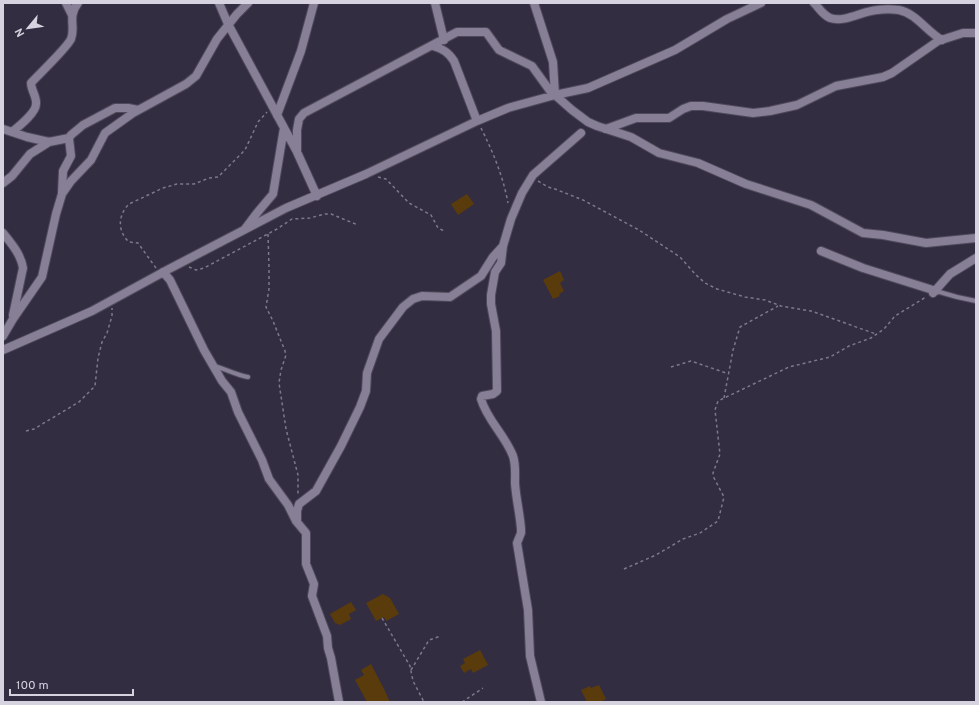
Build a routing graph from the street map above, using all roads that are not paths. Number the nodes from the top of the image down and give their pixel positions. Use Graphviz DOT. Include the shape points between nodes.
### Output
graph roads {
  1 [pos="66,3"];
  2 [pos="78,3"];
  3 [pos="229,3"];
  4 [pos="248,3"];
  5 [pos="314,3"];
  6 [pos="435,3"];
  7 [pos="534,3"];
  8 [pos="761,3"];
  9 [pos="814,3"];
  10 [pos="221,7"];
  11 [pos="72,15"];
  12 [pos="228,24"];
  13 [pos="976,33"];
  14 [pos="444,40"];
  15 [pos="942,40"];
  16 [pos="433,46"];
  17 [pos="554,95"];
  18 [pos="138,110"];
  19 [pos="277,115"];
  20 [pos="477,121"];
  21 [pos="284,128"];
  22 [pos="3,129"];
  23 [pos="605,129"];
  24 [pos="12,132"];
  25 [pos="581,133"];
  26 [pos="69,138"];
  27 [pos="49,142"];
  28 [pos="297,152"];
  29 [pos="3,183"];
  30 [pos="62,194"];
  31 [pos="317,196"];
  32 [pos="3,229"];
  33 [pos="244,230"];
  34 [pos="5,236"];
  35 [pos="976,238"];
  36 [pos="503,246"];
  37 [pos="821,251"];
  38 [pos="976,258"];
  39 [pos="967,264"];
  40 [pos="976,267"];
  41 [pos="163,272"];
  42 [pos="934,292"];
  43 [pos="976,301"];
  44 [pos="13,319"];
  45 [pos="3,336"];
  46 [pos="3,350"];
  47 [pos="214,366"];
  48 [pos="248,377"];
  49 [pos="297,523"];
  50 [pos="339,702"];
  51 [pos="541,702"];
  1 -- 11 [label="street"];
  2 -- 11 [label="street"];
  3 -- 10 [label="street"];
  4 -- 12 [label="street"];
  5 -- 19 [label="street" via="301,51"];
  6 -- 14 [label="street"];
  7 -- 17 [label="street" via="553,62"];
  8 -- 17 [label="street" via="727,19 675,50 588,88"];
  9 -- 15 [label="street" via="822,13 842,19 877,10 899,10 912,16"];
  10 -- 12 [label="street"];
  11 -- 24 [label="street" via="72,37 30,83 36,107"];
  12 -- 18 [label="street" via="216,39 196,76"];
  12 -- 19 [label="street"];
  13 -- 15 [label="street" via="963,33"];
  14 -- 16 [label="street"];
  14 -- 17 [label="street" via="459,32 486,32 500,50 532,66"];
  15 -- 23 [label="street" via="930,45 892,73 836,86 797,105 754,113 691,106 669,118 636,118"];
  16 -- 20 [label="street" via="448,52 454,61"];
  16 -- 28 [label="street" via="304,113 299,119 297,130"];
  17 -- 20 [label="street" via="508,108"];
  17 -- 23 [label="street" via="588,122"];
  18 -- 26 [label="street" via="115,108 83,125"];
  18 -- 30 [label="street" via="105,133 90,160"];
  19 -- 21 [label="street"];
  20 -- 31 [label="street"];
  21 -- 28 [label="street"];
  21 -- 33 [label="street" via="273,194"];
  22 -- 24 [label="street"];
  23 -- 35 [label="street" via="631,137 658,153 698,162 746,184 811,205 863,233 926,243"];
  24 -- 27 [label="street"];
  25 -- 36 [label="street" via="532,177 522,193"];
  26 -- 27 [label="street"];
  26 -- 30 [label="street" via="71,156 64,171"];
  27 -- 29 [label="street" via="30,154"];
  28 -- 31 [label="street"];
  30 -- 44 [label="street" via="42,276"];
  31 -- 33 [label="street" via="286,208"];
  32 -- 34 [label="street"];
  33 -- 41 [label="street"];
  34 -- 44 [label="street" via="13,246 23,268"];
  36 -- 49 [label="street" via="493,256 481,276 450,296 422,296 403,307 380,339 367,373 364,396 341,446 316,491 301,502"];
  36 -- 51 [label="street" via="501,263 495,272 491,295 496,331 496,391 482,396 481,399 489,418 508,445 515,467 522,533 517,543 528,610 530,656"];
  37 -- 42 [label="street"];
  38 -- 39 [label="street"];
  39 -- 40 [label="street"];
  39 -- 42 [label="street" via="950,274"];
  41 -- 46 [label="street" via="92,311"];
  41 -- 47 [label="street" via="170,280"];
  42 -- 43 [label="lane"];
  44 -- 45 [label="street"];
  47 -- 48 [label="lane"];
  47 -- 49 [label="street" via="231,392 269,479 288,505"];
  49 -- 50 [label="street" via="306,535 306,564 314,584 312,596 326,636"];
}
